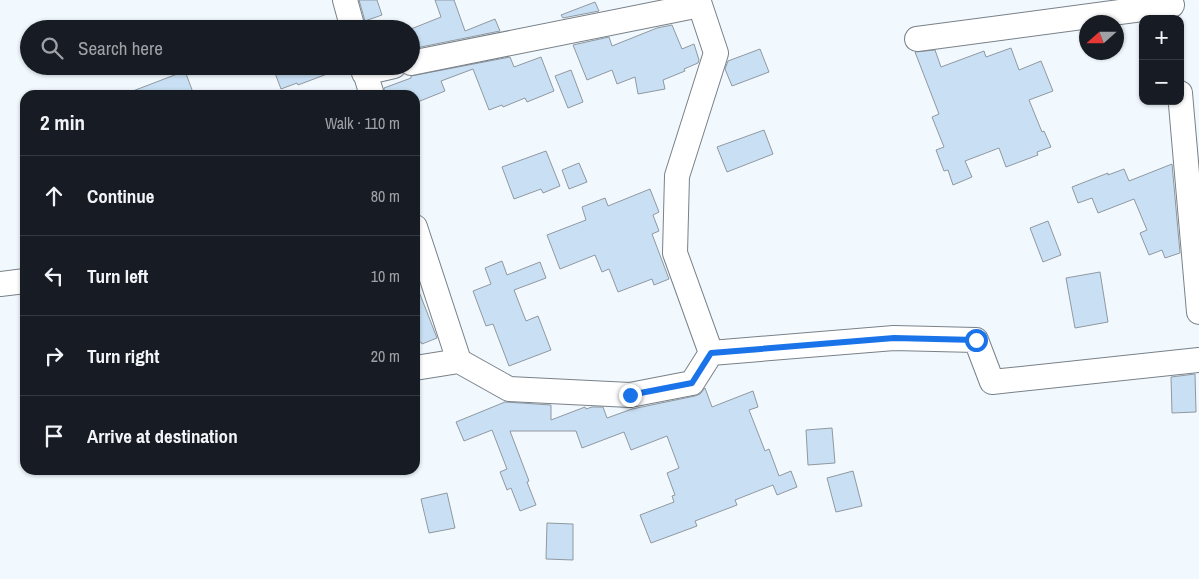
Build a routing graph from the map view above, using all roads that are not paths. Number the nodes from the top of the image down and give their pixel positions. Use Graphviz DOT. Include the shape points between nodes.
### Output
graph roads {
  1 [pos="345,0"];
  2 [pos="699,3"];
  3 [pos="1173,8"];
  4 [pos="351,20"];
  5 [pos="917,39"];
  6 [pos="420,61"];
  7 [pos="365,75"];
  8 [pos="370,90"];
  9 [pos="1181,105"];
  10 [pos="420,243"];
  11 [pos="20,282"];
  12 [pos="0,284"];
  13 [pos="1199,312"];
  14 [pos="711,353"];
  15 [pos="1199,360"];
  16 [pos="459,361"];
  17 [pos="420,367"];
  1 -- 4 [label="street"];
  2 -- 6 [label="street"];
  2 -- 14 [label="street" via="716,53 677,176 675,253"];
  3 -- 5 [label="street"];
  7 -- 8 [label="street"];
  9 -- 13 [label="street"];
  10 -- 16 [label="street"];
  11 -- 12 [label="street"];
  14 -- 15 [label="street" via="894,338 976,340 992,382"];
  14 -- 16 [label="street" via="692,383 630,395 509,389"];
  16 -- 17 [label="street"];
}
